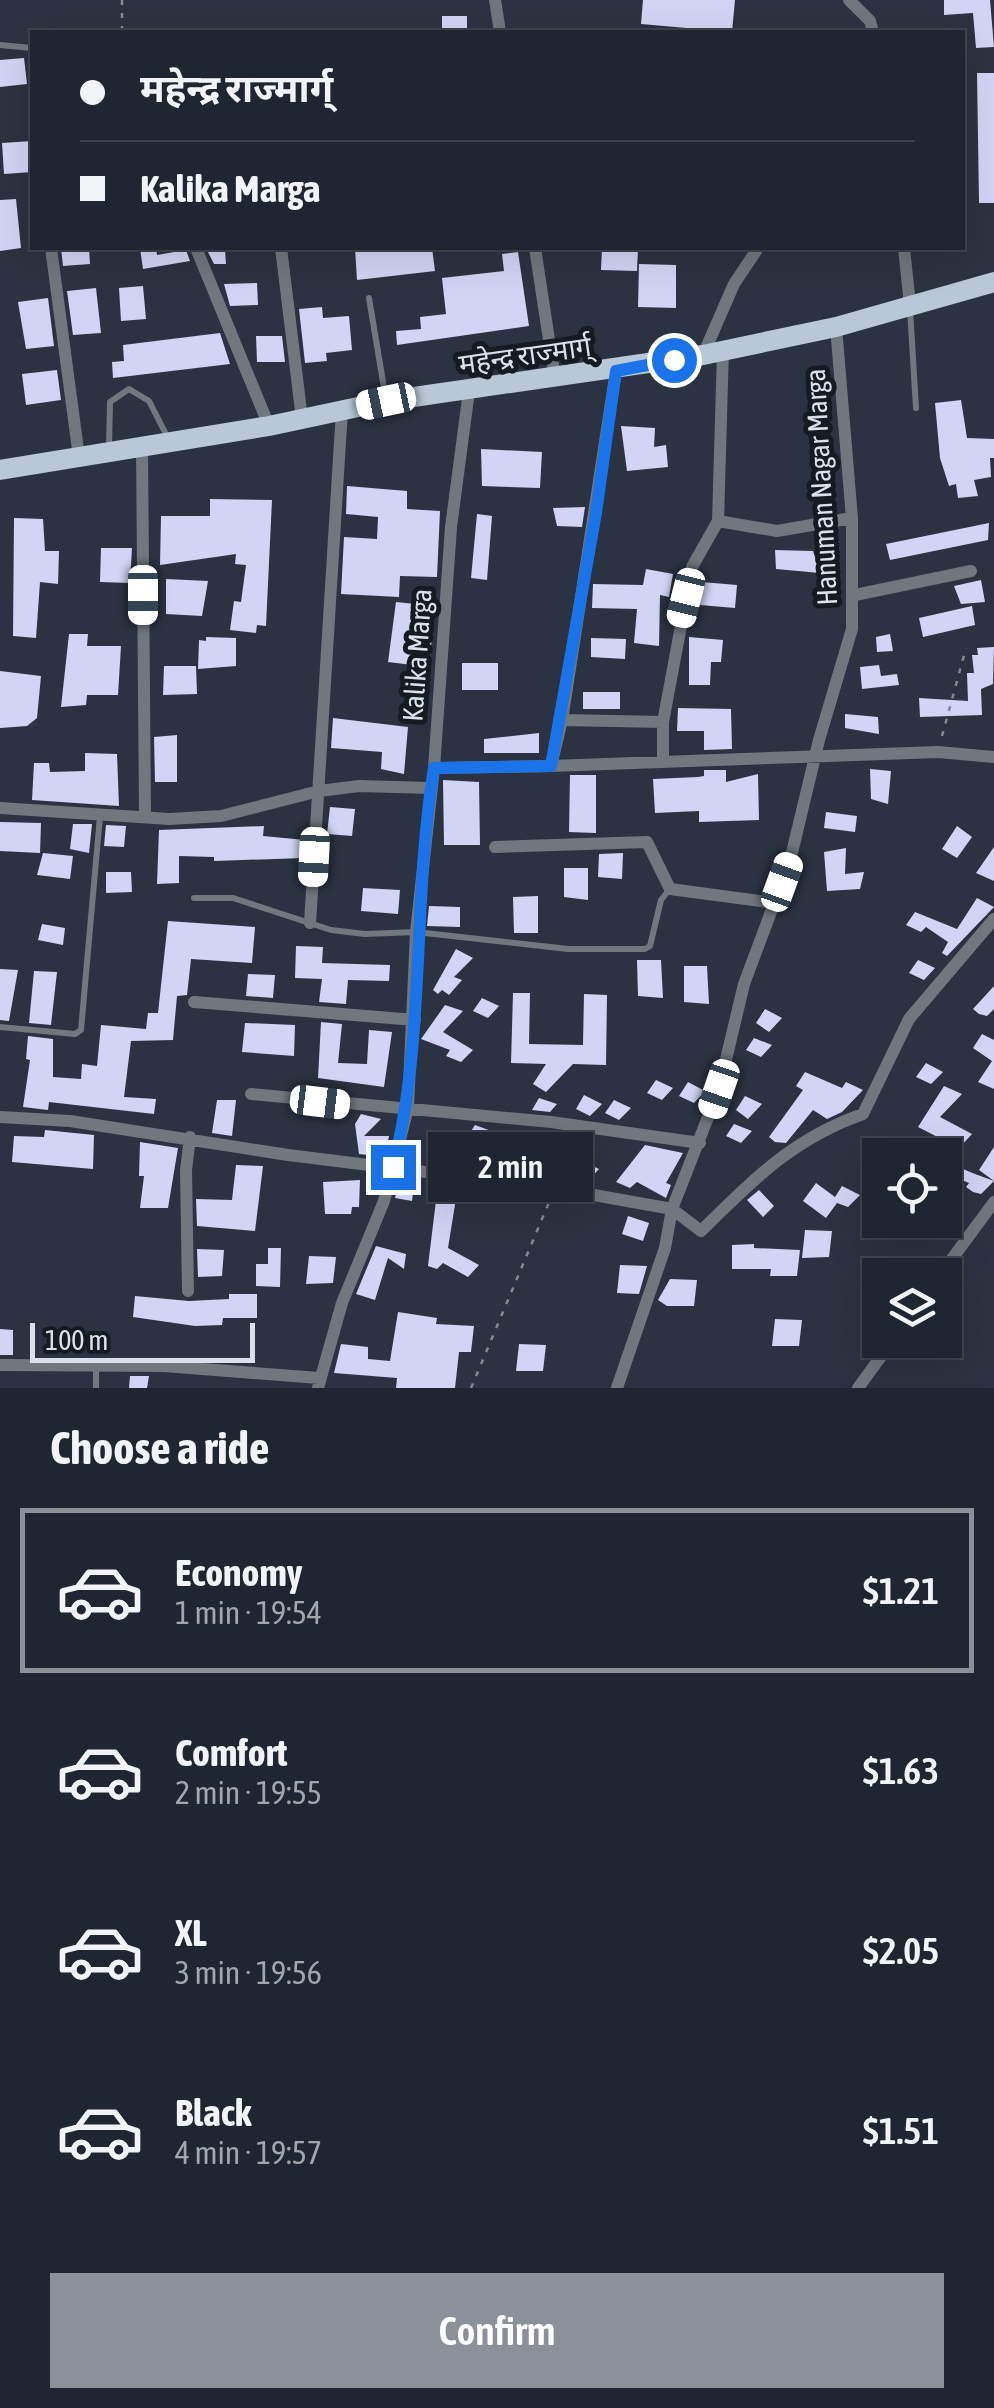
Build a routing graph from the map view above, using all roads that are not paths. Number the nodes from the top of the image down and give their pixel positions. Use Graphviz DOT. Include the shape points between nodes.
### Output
graph roads {
  1 [pos="495,0"];
  2 [pos="850,0"];
  3 [pos="500,30"];
  4 [pos="872,30"];
  5 [pos="0,45"];
  6 [pos="30,48"];
  7 [pos="51,250"];
  8 [pos="197,250"];
  9 [pos="281,250"];
  10 [pos="535,250"];
  11 [pos="757,250"];
  12 [pos="904,250"];
  13 [pos="994,282"];
  14 [pos="368,298"];
  15 [pos="910,305"];
  16 [pos="836,327"];
  17 [pos="713,353"];
  18 [pos="616,371"];
  19 [pos="555,379"];
  20 [pos="469,391"];
  21 [pos="386,401"];
  22 [pos="916,408"];
  23 [pos="342,410"];
  24 [pos="302,419"];
  25 [pos="269,426"];
  26 [pos="169,442"];
  27 [pos="142,446"];
  28 [pos="109,452"];
  29 [pos="79,457"];
  30 [pos="0,470"];
  31 [pos="852,518"];
  32 [pos="718,521"];
  33 [pos="971,571"];
  34 [pos="855,595"];
  35 [pos="562,720"];
  36 [pos="663,722"];
  37 [pos="814,757"];
  38 [pos="994,757"];
  39 [pos="663,762"];
  40 [pos="551,766"];
  41 [pos="434,768"];
  42 [pos="431,788"];
  43 [pos="319,791"];
  44 [pos="0,808"];
  45 [pos="100,816"];
  46 [pos="145,817"];
  47 [pos="495,848"];
  48 [pos="670,889"];
  49 [pos="194,898"];
  50 [pos="775,903"];
  51 [pos="994,919"];
  52 [pos="310,923"];
  53 [pos="416,932"];
  54 [pos="194,1002"];
  55 [pos="415,1020"];
  56 [pos="0,1027"];
  57 [pos="250,1094"];
  58 [pos="408,1108"];
  59 [pos="0,1118"];
  60 [pos="190,1137"];
  61 [pos="700,1143"];
  62 [pos="393,1167"];
  63 [pos="994,1202"];
  64 [pos="672,1209"];
  65 [pos="953,1258"];
  66 [pos="188,1291"];
  67 [pos="880,1358"];
  68 [pos="0,1365"];
  69 [pos="96,1366"];
  70 [pos="318,1383"];
  71 [pos="96,1388"];
  72 [pos="618,1388"];
  73 [pos="858,1388"];
  1 -- 3 [label="street"];
  2 -- 4 [label="street"];
  5 -- 6 [label="lane"];
  7 -- 29 [label="street"];
  8 -- 25 [label="street"];
  9 -- 24 [label="street"];
  10 -- 19 [label="street"];
  11 -- 17 [label="street" via="734,284"];
  12 -- 15 [label="street"];
  13 -- 15 [label="highway, महेन्द्र राज्मार्ग्"];
  14 -- 21 [label="lane"];
  15 -- 16 [label="highway, महेन्द्र राज्मार्ग्"];
  15 -- 22 [label="lane"];
  16 -- 17 [label="highway, महेन्द्र राज्मार्ग्"];
  16 -- 31 [label="street, Hanuman Nagar Marga"];
  17 -- 18 [label="highway, महेन्द्र राज्मार्ग्"];
  17 -- 32 [label="street"];
  18 -- 19 [label="highway, महेन्द्र राज्मार्ग्"];
  18 -- 35 [label="street"];
  19 -- 20 [label="highway, महेन्द्र राज्मार्ग्"];
  20 -- 21 [label="highway, महेन्द्र राज्मार्ग्"];
  20 -- 41 [label="street, Kalika Marga" via="451,527"];
  21 -- 23 [label="highway, महेन्द्र राज्मार्ग्"];
  23 -- 24 [label="highway, महेन्द्र राज्मार्ग्"];
  23 -- 43 [label="street"];
  24 -- 25 [label="highway, महेन्द्र राज्मार्ग्"];
  25 -- 26 [label="highway, महेन्द्र राज्मार्ग्"];
  26 -- 27 [label="highway, महेन्द्र राज्मार्ग्"];
  26 -- 28 [label="lane" via="149,401 129,389 110,402"];
  27 -- 28 [label="highway, महेन्द्र राज्मार्ग्"];
  27 -- 46 [label="street"];
  28 -- 29 [label="highway, महेन्द्र राज्मार्ग्"];
  29 -- 30 [label="highway, महेन्द्र राज्मार्ग्"];
  31 -- 32 [label="street" via="777,531"];
  31 -- 34 [label="street, Hanuman Nagar Marga"];
  32 -- 36 [label="street" via="692,567"];
  33 -- 34 [label="street"];
  34 -- 37 [label="street, Hanuman Nagar Marga" via="852,629"];
  35 -- 36 [label="street"];
  35 -- 40 [label="street"];
  36 -- 39 [label="street"];
  37 -- 38 [label="street"];
  37 -- 39 [label="street"];
  37 -- 50 [label="street, Hanuman Nagar Marga"];
  39 -- 40 [label="street"];
  40 -- 41 [label="street"];
  41 -- 42 [label="street, Kalika Marga"];
  42 -- 43 [label="street"];
  42 -- 53 [label="street, Kalika Marga"];
  43 -- 46 [label="street" via="221,816"];
  43 -- 52 [label="street"];
  44 -- 45 [label="street"];
  45 -- 46 [label="street"];
  45 -- 56 [label="lane" via="82,1030"];
  47 -- 48 [label="street" via="647,842"];
  48 -- 50 [label="street"];
  48 -- 53 [label="lane" via="644,949 568,949"];
  49 -- 52 [label="lane" via="234,898"];
  50 -- 61 [label="street, Hanuman Nagar Marga" via="744,984"];
  51 -- 64 [label="street" via="909,1019 862,1114 789,1148 701,1231"];
  52 -- 53 [label="lane" via="365,934"];
  53 -- 55 [label="street, Kalika Marga"];
  54 -- 55 [label="street"];
  55 -- 58 [label="street, Kalika Marga"];
  57 -- 58 [label="street"];
  58 -- 61 [label="street"];
  58 -- 62 [label="street, Kalika Marga"];
  59 -- 60 [label="street"];
  60 -- 62 [label="street"];
  60 -- 66 [label="street"];
  61 -- 64 [label="street, Hanuman Nagar Marga"];
  62 -- 64 [label="street"];
  62 -- 70 [label="street, Kalika Marga"];
  63 -- 65 [label="street"];
  64 -- 72 [label="street, Hanuman Nagar Marga"];
  67 -- 73 [label="street"];
  68 -- 69 [label="street"];
  69 -- 70 [label="street" via="164,1366"];
  69 -- 71 [label="lane"];
}
